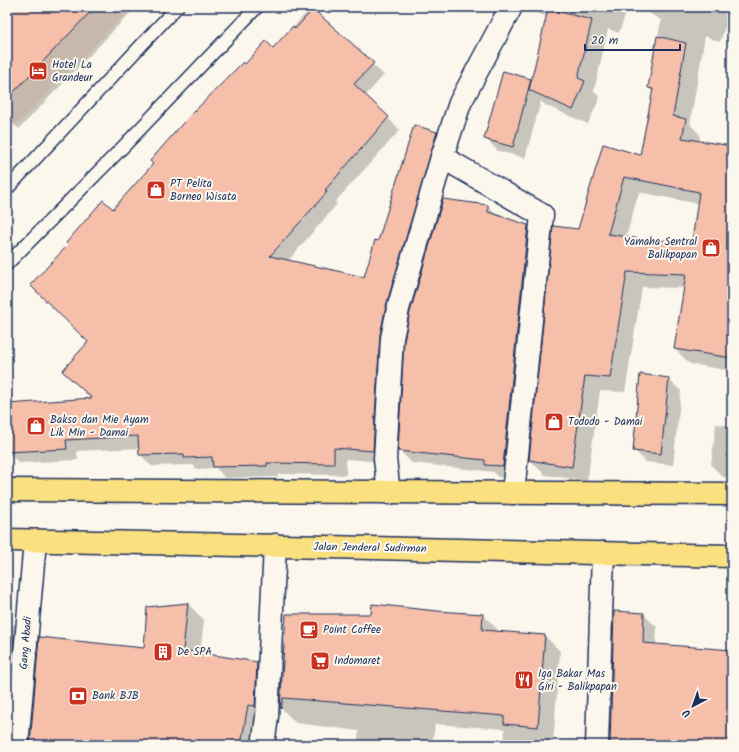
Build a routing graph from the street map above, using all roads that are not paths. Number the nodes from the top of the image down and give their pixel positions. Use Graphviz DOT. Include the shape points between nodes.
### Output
graph roads {
  1 [pos="177,7"];
  2 [pos="257,7"];
  3 [pos="511,7"];
  4 [pos="442,157"];
  5 [pos="7,188"];
  6 [pos="7,264"];
  7 [pos="7,490"];
  8 [pos="389,493"];
  9 [pos="513,493"];
  10 [pos="732,494"];
  11 [pos="7,540"];
  12 [pos="35,541"];
  13 [pos="275,546"];
  14 [pos="603,553"];
  15 [pos="732,556"];
  16 [pos="17,745"];
  17 [pos="263,745"];
  18 [pos="597,745"];
  1 -- 5 [label="lane"];
  2 -- 6 [label="lane"];
  3 -- 4 [label="street" via="460,102"];
  4 -- 8 [label="street" via="392,338 385,459"];
  4 -- 9 [label="street" via="542,215"];
  7 -- 8 [label="highway"];
  8 -- 9 [label="highway"];
  9 -- 10 [label="highway"];
  11 -- 12 [label="highway, Jalan Jenderal Sudirman"];
  12 -- 13 [label="highway, Jalan Jenderal Sudirman"];
  12 -- 16 [label="street, Gang Abadi"];
  13 -- 14 [label="highway, Jalan Jenderal Sudirman"];
  13 -- 17 [label="street" via="267,717"];
  14 -- 15 [label="highway, Jalan Jenderal Sudirman"];
  14 -- 18 [label="street"];
}
